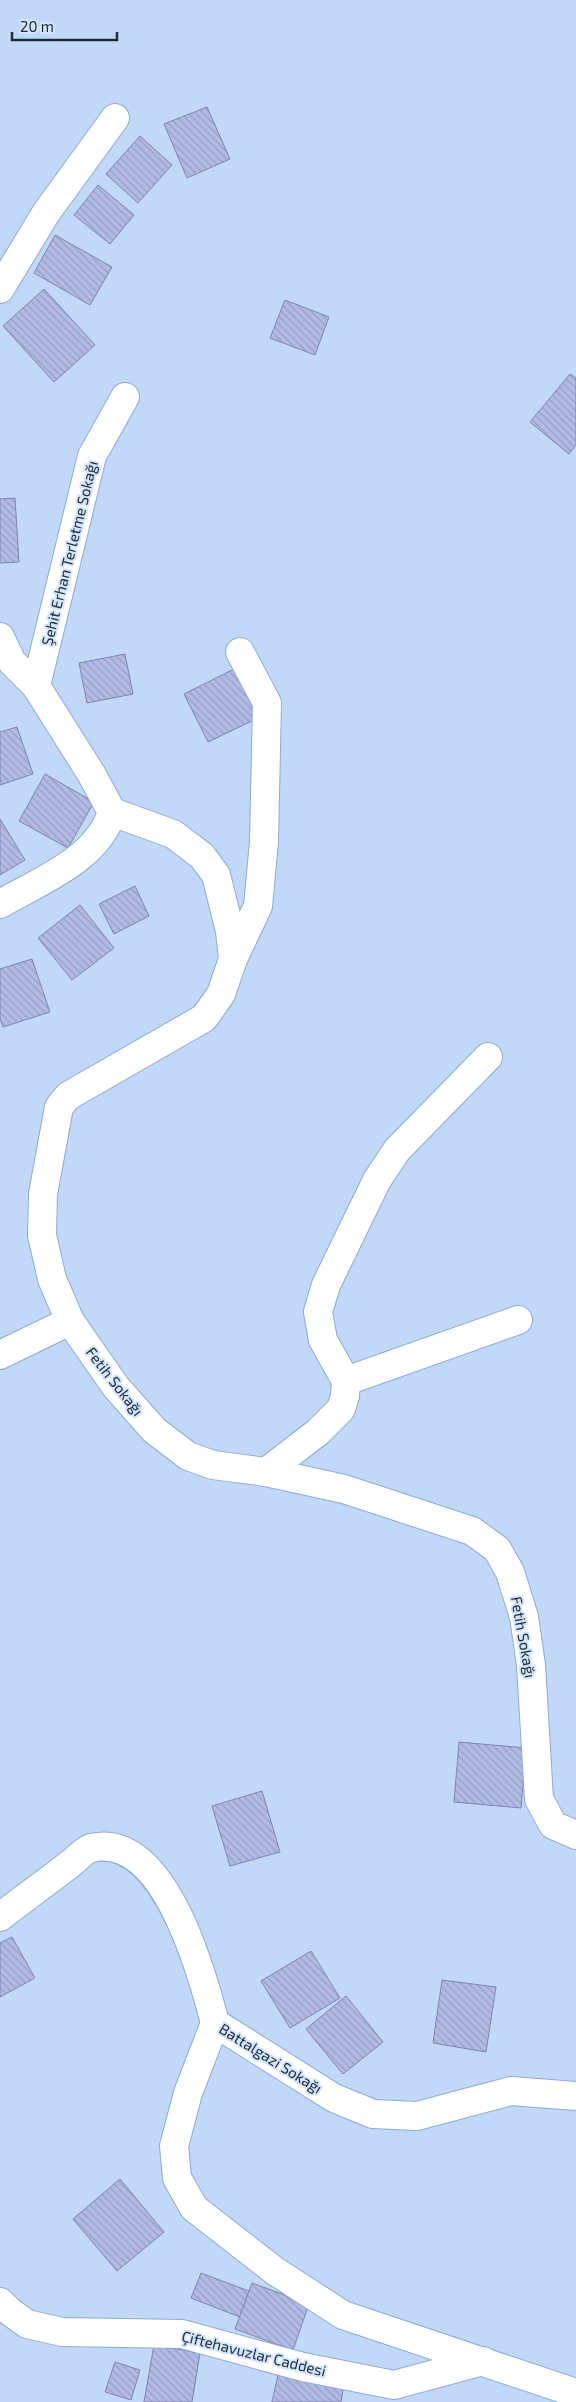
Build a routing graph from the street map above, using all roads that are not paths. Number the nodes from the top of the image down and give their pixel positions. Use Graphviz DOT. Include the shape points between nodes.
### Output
graph roads {
  1 [pos="115,118"];
  2 [pos="0,289"];
  3 [pos="125,397"];
  4 [pos="0,637"];
  5 [pos="240,652"];
  6 [pos="36,686"];
  7 [pos="112,812"];
  8 [pos="0,904"];
  9 [pos="233,959"];
  10 [pos="488,1057"];
  11 [pos="518,1320"];
  12 [pos="70,1321"];
  13 [pos="0,1355"];
  14 [pos="346,1381"];
  15 [pos="266,1472"];
  16 [pos="576,1835"];
  17 [pos="0,1917"];
  18 [pos="215,2023"];
  19 [pos="547,2093"];
  20 [pos="576,2096"];
  21 [pos="576,2108"];
  22 [pos="0,2302"];
  23 [pos="483,2361"];
  24 [pos="576,2393"];
  1 -- 2 [label="street" via="46,213"];
  3 -- 6 [label="street, Şehit Erhan Terletme Sokağı" via="92,456"];
  4 -- 6 [label="street" via="12,662"];
  5 -- 9 [label="street" via="267,703 264,842 258,906"];
  6 -- 7 [label="street"];
  7 -- 8 [label="street" via="108,827 76,860"];
  7 -- 9 [label="street, Fetih Sokağı" via="173,834 202,856 216,875 230,931"];
  9 -- 12 [label="street, Fetih Sokağı" via="221,994 204,1018 68,1096 59,1107 43,1194 42,1235 52,1279"];
  10 -- 14 [label="street" via="397,1150 377,1180 326,1285 318,1312 323,1340"];
  11 -- 14 [label="street"];
  12 -- 13 [label="street"];
  12 -- 15 [label="street, Fetih Sokağı" via="116,1387 154,1430 188,1456 212,1465"];
  14 -- 15 [label="street" via="341,1409 318,1432"];
  15 -- 16 [label="street, Fetih Sokağı" via="418,1512 472,1531 497,1549 510,1572 524,1617 531,1665 539,1799 552,1825"];
  17 -- 18 [label="street, Battalgazi Sokağı" via="91,1848 121,1849 144,1864 182,1918 203,1976"];
  18 -- 19 [label="street, Battalgazi Sokağı" via="334,2098 373,2114 417,2116 512,2091"];
  18 -- 23 [label="street" via="188,2093 174,2146 177,2178 194,2208 275,2271 343,2315"];
  19 -- 20 [label="street, Battalgazi Sokağı"];
  19 -- 21 [label="street"];
  22 -- 23 [label="street, Çiftehavuzlar Caddesi" via="27,2324 62,2332 182,2334 303,2367 394,2385"];
  23 -- 24 [label="street"];
}
